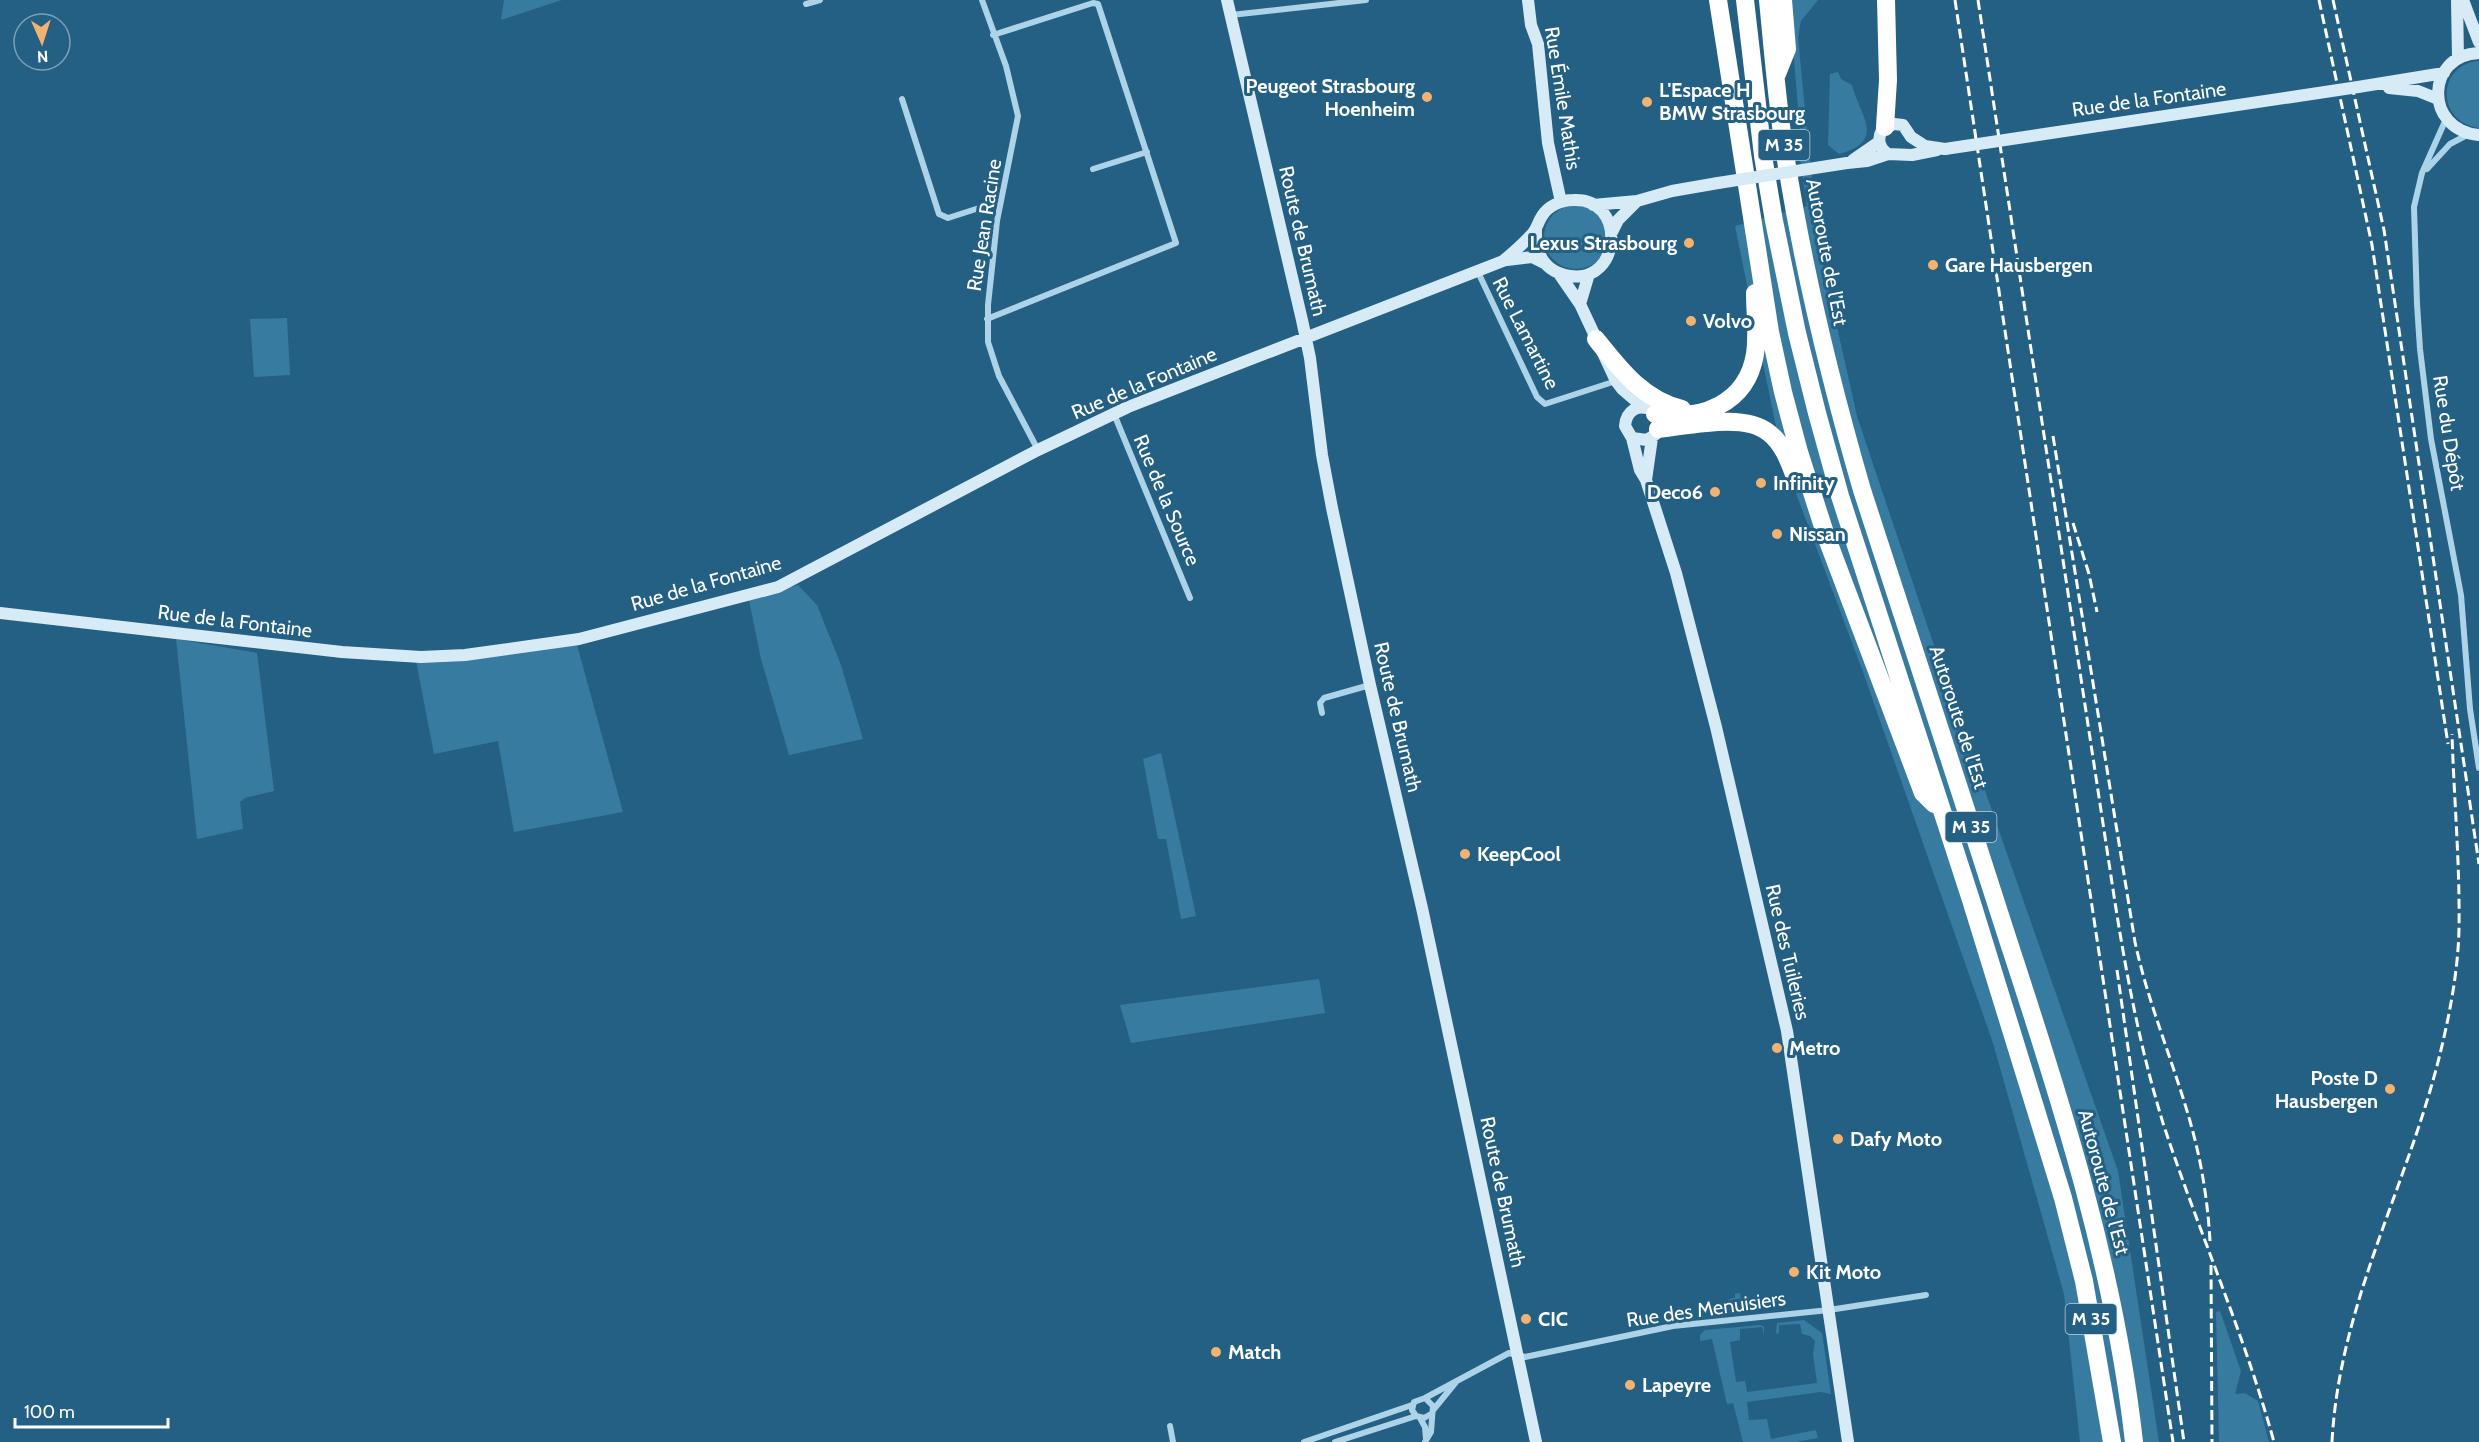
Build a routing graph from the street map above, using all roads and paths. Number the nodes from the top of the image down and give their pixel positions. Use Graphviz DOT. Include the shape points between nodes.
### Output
graph roads {
  1 [pos="820,0"];
  2 [pos="982,0"];
  3 [pos="1227,0"];
  4 [pos="1366,0"];
  5 [pos="1528,0"];
  6 [pos="1719,0"];
  7 [pos="1745,0"];
  8 [pos="1768,0"];
  9 [pos="1783,0"];
  10 [pos="1886,0"];
  11 [pos="2457,0"];
  12 [pos="2463,0"];
  13 [pos="806,4"];
  14 [pos="1231,15"];
  15 [pos="993,35"];
  16 [pos="2479,42"];
  17 [pos="2479,53"];
  18 [pos="2458,58"];
  19 [pos="2444,73"];
  20 [pos="1776,75"];
  21 [pos="2358,87"];
  22 [pos="902,99"];
  23 [pos="2438,99"];
  24 [pos="2446,119"];
  25 [pos="1882,134"];
  26 [pos="2474,135"];
  27 [pos="1911,137"];
  28 [pos="1945,148"];
  29 [pos="1147,152"];
  30 [pos="1888,153"];
  31 [pos="1902,153"];
  32 [pos="1847,163"];
  33 [pos="1093,169"];
  34 [pos="2422,173"];
  35 [pos="1001,201"];
  36 [pos="1561,201"];
  37 [pos="1637,201"];
  38 [pos="1593,205"];
  39 [pos="1754,225"];
  40 [pos="1536,230"];
  41 [pos="1612,232"];
  42 [pos="1503,261"];
  43 [pos="1545,263"];
  44 [pos="1478,272"];
  45 [pos="1560,274"];
  46 [pos="1589,274"];
  47 [pos="1580,304"];
  48 [pos="987,319"];
  49 [pos="1305,339"];
  50 [pos="1596,339"];
  51 [pos="1619,385"];
  52 [pos="1711,409"];
  53 [pos="1114,414"];
  54 [pos="1627,417"];
  55 [pos="1652,422"];
  56 [pos="1632,438"];
  57 [pos="1038,450"];
  58 [pos="1646,480"];
  59 [pos="1837,565"];
  60 [pos="1190,598"];
  61 [pos="0,613"];
  62 [pos="1370,685"];
  63 [pos="2479,708"];
  64 [pos="2470,709"];
  65 [pos="1322,713"];
  66 [pos="2479,768"];
  67 [pos="1942,812"];
  68 [pos="1926,1295"];
  69 [pos="1829,1310"];
  70 [pos="1517,1355"];
  71 [pos="1456,1382"];
  72 [pos="1425,1398"];
  73 [pos="1412,1405"];
  74 [pos="1432,1412"];
  75 [pos="1418,1417"];
  76 [pos="1170,1426"];
  77 [pos="1426,1441"];
  78 [pos="1173,1442"];
  79 [pos="1304,1442"];
  80 [pos="1335,1442"];
  81 [pos="1536,1442"];
  82 [pos="1848,1442"];
  83 [pos="2112,1442"];
  84 [pos="2134,1442"];
  1 -- 13 [label="street"];
  2 -- 15 [label="street, Rue Jean Racine"];
  3 -- 14 [label="street, Route de Brumath"];
  4 -- 14 [label="street"];
  5 -- 36 [label="street, Rue Émile Mathis" via="1538,44 1548,143"];
  6 -- 39 [label="highway"];
  7 -- 67 [label="highway, M 35" via="1763,156 1797,333 1840,496"];
  8 -- 20 [label="highway, Autoroute de l’Est / M 35"];
  9 -- 20 [label="highway" via="1787,49"];
  10 -- 25 [label="highway" via="1888,80"];
  11 -- 18 [label="street"];
  12 -- 16 [label="street"];
  14 -- 49 [label="street, Route de Brumath"];
  15 -- 29 [label="street" via="1098,4"];
  15 -- 35 [label="street, Rue Jean Racine" via="1006,66 1018,116"];
  17 -- 18 [label="street"];
  18 -- 19 [label="street"];
  19 -- 21 [label="street, Rue de la Fontaine"];
  19 -- 23 [label="street"];
  20 -- 84 [label="highway, Autoroute de l’Est / M 35" via="1796,214 1838,406 2085,1189 2106,1278"];
  21 -- 23 [label="street, Rue de la Fontaine" via="2400,88"];
  21 -- 28 [label="street, Rue de la Fontaine, bridge"];
  22 -- 35 [label="street" via="939,214 948,218"];
  23 -- 24 [label="street"];
  24 -- 26 [label="street" via="2456,129"];
  24 -- 34 [label="street, Rue du Dépôt"];
  25 -- 27 [label="street, Rue de la Fontaine" via="1894,124 1903,126"];
  25 -- 30 [label="street"];
  25 -- 32 [label="street, Rue de la Fontaine" via="1864,154"];
  26 -- 34 [label="street" via="2460,137 2450,144"];
  27 -- 28 [label="street, Rue de la Fontaine" via="1925,146"];
  27 -- 31 [label="street"];
  28 -- 31 [label="street, Rue de la Fontaine" via="1912,155"];
  29 -- 33 [label="street"];
  29 -- 48 [label="street" via="1176,243"];
  30 -- 31 [label="street, Rue de la Fontaine"];
  30 -- 32 [label="street, Rue de la Fontaine"];
  32 -- 37 [label="street, Rue de la Fontaine, bridge" via="1672,191"];
  34 -- 64 [label="street, Rue du Dépôt" via="2414,207 2420,349 2431,439 2461,596"];
  35 -- 48 [label="street, Rue Jean Racine"];
  36 -- 38 [label="street, Rue de la Fontaine" via="1575,199"];
  36 -- 40 [label="street, Rue de la Fontaine" via="1542,216"];
  37 -- 38 [label="street, Rue de la Fontaine"];
  37 -- 41 [label="street" via="1618,219"];
  38 -- 41 [label="street" via="1607,218"];
  39 -- 52 [label="highway" via="1753,363 1741,388"];
  39 -- 59 [label="highway" via="1783,392"];
  40 -- 42 [label="street, Rue de la Fontaine"];
  40 -- 43 [label="street" via="1535,246"];
  41 -- 46 [label="street" via="1609,255"];
  42 -- 43 [label="street, Rue de la Fontaine" via="1532,257"];
  42 -- 44 [label="street, Rue de la Fontaine"];
  43 -- 45 [label="street, Rue de la Fontaine"];
  44 -- 49 [label="street, Rue de la Fontaine"];
  44 -- 51 [label="street, Rue Lamartine" via="1537,397 1545,404"];
  45 -- 46 [label="street"];
  45 -- 47 [label="street, Rue des Tuileries"];
  46 -- 47 [label="street"];
  47 -- 50 [label="street, Rue des Tuileries"];
  48 -- 57 [label="street, Rue Jean Racine" via="994,366"];
  49 -- 53 [label="street, Rue de la Fontaine"];
  49 -- 62 [label="street, Route de Brumath" via="1332,508"];
  50 -- 51 [label="street, Rue des Tuileries"];
  50 -- 52 [label="highway" via="1649,396 1684,409"];
  51 -- 54 [label="street, Rue des Tuileries"];
  51 -- 55 [label="street, Rue des Tuileries"];
  52 -- 55 [label="highway"];
  53 -- 57 [label="street, Rue de la Fontaine"];
  53 -- 60 [label="street, Rue de la Source"];
  54 -- 55 [label="street" via="1633,409"];
  54 -- 56 [label="street, Rue des Tuileries" via="1626,431"];
  55 -- 56 [label="street" via="1641,441"];
  55 -- 58 [label="street, Rue des Tuileries"];
  55 -- 59 [label="highway" via="1750,423 1770,433 1788,458 1826,552"];
  56 -- 58 [label="street, Rue des Tuileries"];
  57 -- 61 [label="street, Rue de la Fontaine" via="778,587 579,639 528,648 465,656 365,654"];
  58 -- 69 [label="street, Rue des Tuileries" via="1676,573 1716,727 1787,1030"];
  59 -- 67 [label="highway" via="1923,793"];
  62 -- 65 [label="street" via="1324,698 1320,703"];
  62 -- 70 [label="street, Route de Brumath" via="1422,908"];
  63 -- 64 [label="street"];
  64 -- 66 [label="street, Rue du Dépôt"];
  67 -- 83 [label="highway, M 35" via="2063,1198 2084,1281"];
  68 -- 69 [label="street, Rue des Menuisiers"];
  69 -- 70 [label="street, Rue des Menuisiers" via="1673,1326 1525,1357"];
  69 -- 82 [label="street, Rue des Tuileries"];
  70 -- 71 [label="street, Rue des Menuisiers" via="1502,1356"];
  70 -- 81 [label="street, Route de Brumath"];
  71 -- 72 [label="street, Rue des Menuisiers"];
  71 -- 74 [label="street"];
  72 -- 73 [label="street"];
  72 -- 74 [label="street" via="1432,1402"];
  73 -- 75 [label="street"];
  73 -- 79 [label="street"];
  74 -- 75 [label="street"];
  74 -- 77 [label="street" via="1431,1432"];
  75 -- 77 [label="street" via="1425,1427"];
  75 -- 80 [label="street"];
  76 -- 78 [label="street"];
}
